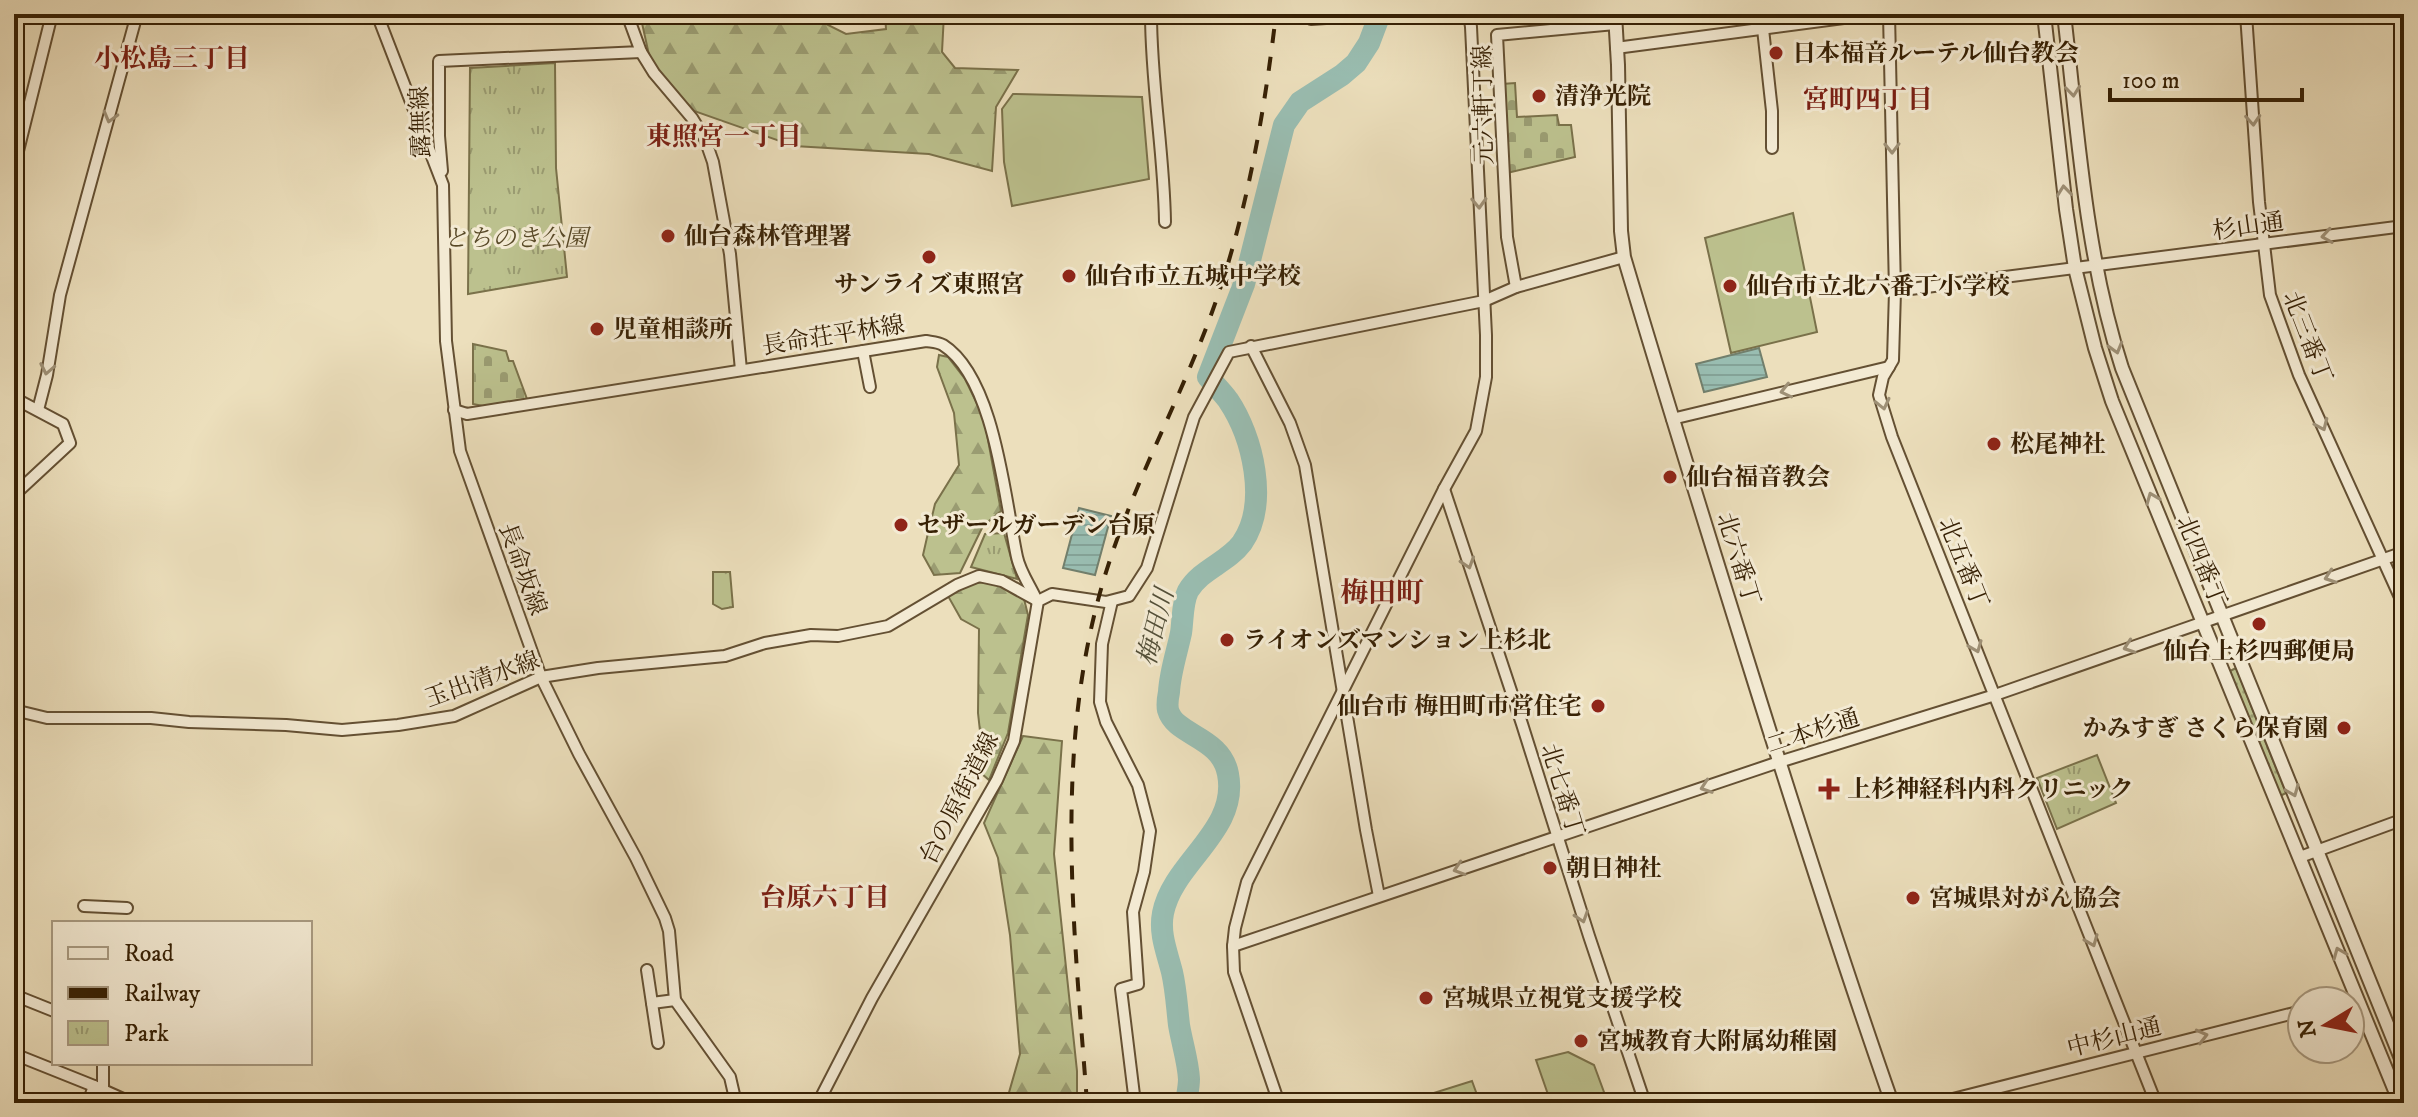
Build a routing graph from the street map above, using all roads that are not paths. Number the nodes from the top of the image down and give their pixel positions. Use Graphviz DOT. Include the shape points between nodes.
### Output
graph roads {
  1 [pos="52,14"];
  2 [pos="137,14"];
  3 [pos="377,14"];
  4 [pos="627,14"];
  5 [pos="1151,14"];
  6 [pos="1469,14"];
  7 [pos="1874,14"];
  8 [pos="1889,14"];
  9 [pos="2044,14"];
  10 [pos="2064,14"];
  11 [pos="2246,14"];
  12 [pos="1326,18"];
  13 [pos="1311,19"];
  14 [pos="1615,19"];
  15 [pos="1763,29"];
  16 [pos="1616,48"];
  17 [pos="641,52"];
  18 [pos="1772,148"];
  19 [pos="14,167"];
  20 [pos="443,185"];
  21 [pos="1165,222"];
  22 [pos="2404,226"];
  23 [pos="2263,245"];
  24 [pos="1624,257"];
  25 [pos="2097,266"];
  26 [pos="2075,268"];
  27 [pos="1516,287"];
  28 [pos="1895,291"];
  29 [pos="1484,301"];
  30 [pos="1251,346"];
  31 [pos="863,351"];
  32 [pos="1889,367"];
  33 [pos="741,370"];
  34 [pos="870,387"];
  35 [pos="14,398"];
  36 [pos="38,410"];
  37 [pos="454,410"];
  38 [pos="1672,419"];
  39 [pos="1444,489"];
  40 [pos="14,495"];
  41 [pos="2404,552"];
  42 [pos="2383,559"];
  43 [pos="1038,601"];
  44 [pos="1112,601"];
  45 [pos="2404,606"];
  46 [pos="2222,615"];
  47 [pos="2203,622"];
  48 [pos="541,677"];
  49 [pos="1342,691"];
  50 [pos="1995,695"];
  51 [pos="14,710"];
  52 [pos="1779,762"];
  53 [pos="2404,819"];
  54 [pos="1556,837"];
  55 [pos="2317,850"];
  56 [pos="2300,857"];
  57 [pos="1379,896"];
  58 [pos="84,906"];
  59 [pos="127,908"];
  60 [pos="1233,946"];
  61 [pos="647,970"];
  62 [pos="2352,985"];
  63 [pos="14,995"];
  64 [pos="675,1000"];
  65 [pos="652,1003"];
  66 [pos="52,1010"];
  67 [pos="2286,1015"];
  68 [pos="2366,1020"];
  69 [pos="658,1043"];
  70 [pos="2136,1052"];
  71 [pos="14,1054"];
  72 [pos="103,1065"];
  73 [pos="2404,1065"];
  74 [pos="2387,1071"];
  75 [pos="99,1088"];
  76 [pos="88,1103"];
  77 [pos="132,1103"];
  78 [pos="736,1103"];
  79 [pos="818,1103"];
  80 [pos="1135,1103"];
  81 [pos="1279,1103"];
  82 [pos="1645,1103"];
  83 [pos="1892,1103"];
  84 [pos="1937,1103"];
  85 [pos="2156,1103"];
  86 [pos="2400,1103"];
  1 -- 19 [label="street"];
  2 -- 36 [label="street, one-way" via="60,295"];
  3 -- 20 [label="street, 長命坂線"];
  4 -- 17 [label="street"];
  5 -- 21 [label="street"];
  6 -- 29 [label="street, one-way"];
  7 -- 15 [label="street"];
  8 -- 28 [label="street, 北五番丁, one-way"];
  26 -- 9 [label="street, 北四番丁, one-way"];
  10 -- 25 [label="street, 北四番丁, one-way"];
  11 -- 23 [label="street, 北三番丁, one-way"];
  12 -- 13 [label="street"];
  14 -- 16 [label="street, 北六番丁"];
  14 -- 27 [label="street, 元六軒丁線" via="1497,35 1507,237"];
  15 -- 16 [label="street"];
  15 -- 18 [label="street"];
  16 -- 24 [label="street, 北六番丁"];
  17 -- 20 [label="street, 露無線" via="439,61"];
  17 -- 33 [label="street" via="692,118 713,162 730,254"];
  20 -- 37 [label="street, 長命坂線" via="446,341"];
  22 -- 23 [label="street, 杉山通, one-way"];
  23 -- 25 [label="street, 杉山通"];
  23 -- 42 [label="street, 北三番丁, one-way" via="2276,316"];
  24 -- 27 [label="street"];
  24 -- 38 [label="street, 北六番丁"];
  25 -- 26 [label="street, 杉山通"];
  25 -- 46 [label="street, 北四番丁, one-way" via="2130,391"];
  26 -- 28 [label="street, 杉山通"];
  47 -- 26 [label="street, 北四番丁, one-way" via="2112,401"];
  27 -- 29 [label="street"];
  28 -- 32 [label="street, 北五番丁"];
  29 -- 30 [label="street"];
  29 -- 39 [label="street" via="1486,377 1476,431"];
  30 -- 44 [label="street" via="1229,352 1205,396 1147,568 1129,596"];
  30 -- 49 [label="street" via="1305,465"];
  31 -- 33 [label="street, 長命荘平林線"];
  31 -- 34 [label="street"];
  31 -- 43 [label="street, 長命荘平林線" via="926,341 941,343 959,358 987,413 1018,560"];
  32 -- 38 [label="street, one-way"];
  32 -- 50 [label="street, 北五番丁, one-way" via="1879,395 1892,437"];
  33 -- 37 [label="street, 長命荘平林線" via="467,414"];
  35 -- 36 [label="street"];
  36 -- 40 [label="street" via="63,424 70,443"];
  37 -- 48 [label="street, 長命坂線" via="460,451"];
  38 -- 52 [label="street, 北六番丁"];
  39 -- 49 [label="street"];
  39 -- 54 [label="street, 北七番丁, one-way"];
  41 -- 42 [label="street, 二本杉通"];
  42 -- 45 [label="street, 北三番丁"];
  42 -- 46 [label="street, 二本杉通, one-way"];
  43 -- 44 [label="street" via="1052,594"];
  43 -- 48 [label="street, 玉出清水線" via="1002,581 979,576 888,626 765,643 725,656"];
  43 -- 79 [label="street, 台の原街道線" via="1014,741 997,780"];
  44 -- 80 [label="street" via="1102,644 1100,702 1138,785 1150,831 1133,912 1138,984 1121,989"];
  46 -- 47 [label="street, 二本杉通"];
  46 -- 55 [label="street, 北四番丁, one-way"];
  47 -- 50 [label="street, 二本杉通, one-way"];
  47 -- 56 [label="street, 北四番丁"];
  48 -- 51 [label="street, 玉出清水線" via="454,716 342,730 151,718 47,718"];
  48 -- 64 [label="street, 長命坂線" via="665,918"];
  49 -- 57 [label="street"];
  49 -- 60 [label="street" via="1247,882"];
  50 -- 52 [label="street, 二本杉通"];
  50 -- 70 [label="street, 北五番丁, one-way"];
  52 -- 54 [label="street, 二本杉通, one-way"];
  52 -- 83 [label="street, 北六番丁"];
  53 -- 55 [label="street"];
  54 -- 57 [label="street, 二本杉通, one-way"];
  54 -- 82 [label="street, 北七番丁, one-way"];
  55 -- 56 [label="street"];
  55 -- 73 [label="street, 北四番丁"];
  62 -- 56 [label="street, 北四番丁, one-way"];
  57 -- 60 [label="street, 二本杉通"];
  58 -- 59 [label="street"];
  60 -- 81 [label="street" via="1234,972"];
  61 -- 65 [label="street"];
  63 -- 66 [label="street"];
  64 -- 65 [label="street"];
  64 -- 78 [label="street" via="730,1077"];
  65 -- 69 [label="street"];
  70 -- 67 [label="street, 中杉山通, one-way"];
  68 -- 74 [label="street, 北四番丁"];
  70 -- 84 [label="street, 中杉山通"];
  70 -- 85 [label="street, 北五番丁"];
  71 -- 75 [label="street"];
  72 -- 75 [label="street"];
  73 -- 74 [label="street"];
  74 -- 86 [label="street, 北四番丁"];
  75 -- 76 [label="street"];
  75 -- 77 [label="street"];
}
